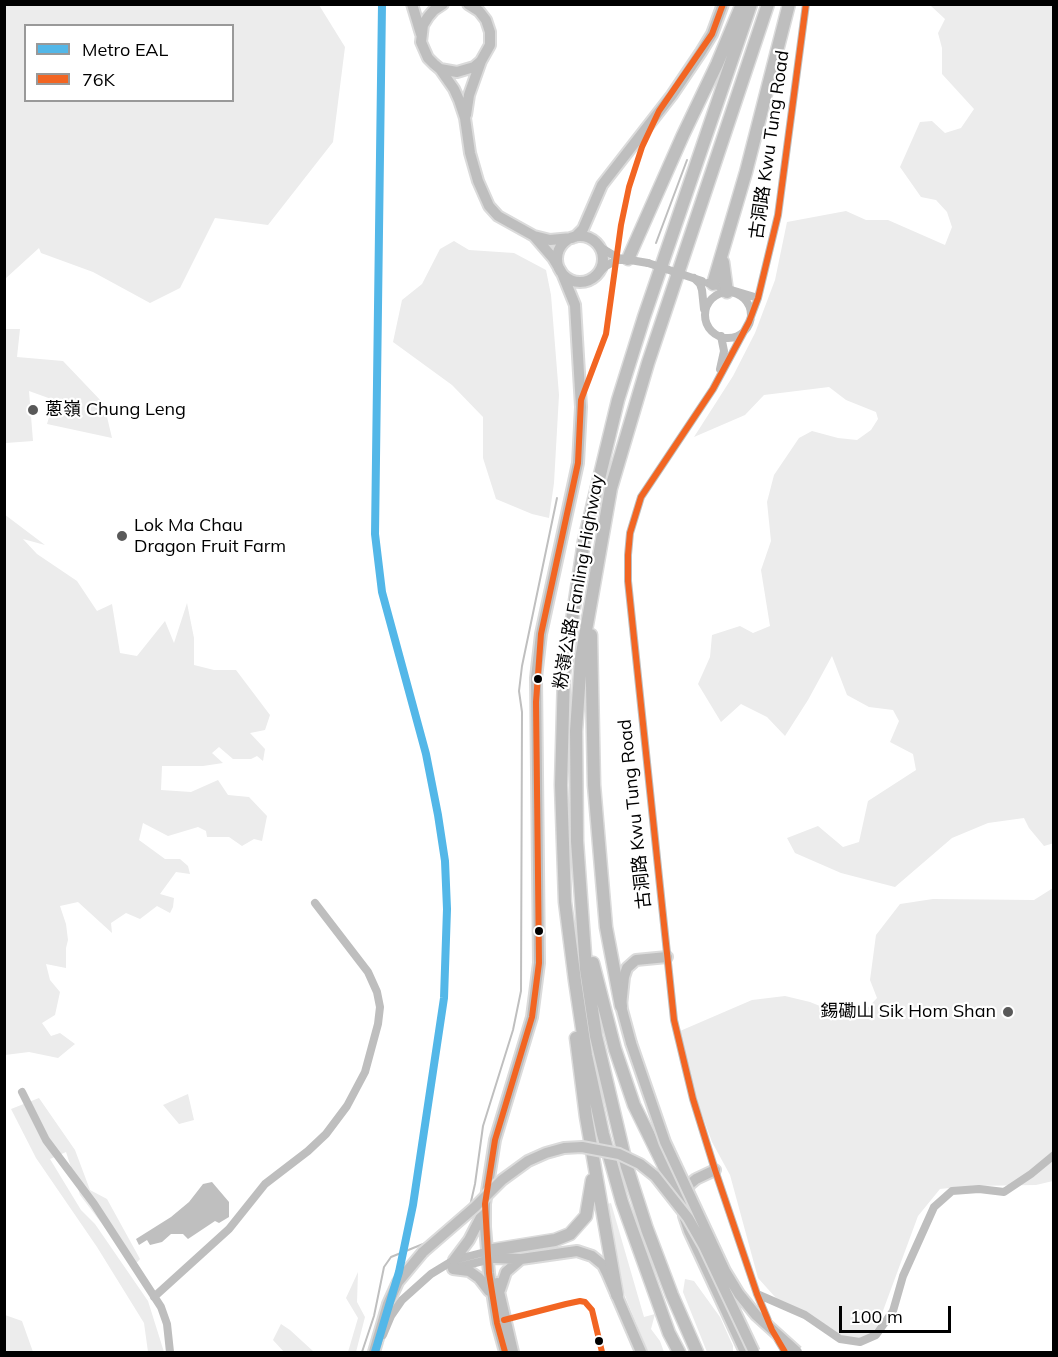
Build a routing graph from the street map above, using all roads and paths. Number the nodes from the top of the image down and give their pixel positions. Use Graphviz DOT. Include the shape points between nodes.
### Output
graph roads {
  1 [pos="412,4"];
  2 [pos="468,4"];
  3 [pos="723,4"];
  4 [pos="742,4"];
  5 [pos="750,4"];
  6 [pos="768,4"];
  7 [pos="789,4"];
  8 [pos="806,4"];
  9 [pos="443,5"];
  10 [pos="478,8"];
  11 [pos="421,34"];
  12 [pos="481,61"];
  13 [pos="441,69"];
  14 [pos="465,118"];
  15 [pos="590,213"];
  16 [pos="534,236"];
  17 [pos="573,238"];
  18 [pos="596,243"];
  19 [pos="628,259"];
  20 [pos="564,275"];
  21 [pos="593,277"];
  22 [pos="711,286"];
  23 [pos="761,288"];
  24 [pos="742,297"];
  25 [pos="758,298"];
  26 [pos="575,305"];
  27 [pos="705,316"];
  28 [pos="749,322"];
  29 [pos="721,336"];
  30 [pos="713,389"];
  31 [pos="589,612"];
  32 [pos="565,902"];
  33 [pos="315,903"];
  34 [pos="583,918"];
  35 [pos="666,957"];
  36 [pos="621,1006"];
  37 [pos="22,1092"];
  38 [pos="592,1153"];
  39 [pos="1053,1155"];
  40 [pos="715,1170"];
  41 [pos="488,1182"];
  42 [pos="485,1204"];
  43 [pos="683,1210"];
  44 [pos="490,1254"];
  45 [pos="521,1259"];
  46 [pos="454,1265"];
  47 [pos="757,1294"];
  48 [pos="617,1295"];
  49 [pos="496,1296"];
  50 [pos="154,1297"];
  51 [pos="170,1353"];
  52 [pos="375,1353"];
  53 [pos="505,1353"];
  54 [pos="513,1353"];
  55 [pos="641,1353"];
  56 [pos="679,1353"];
  57 [pos="697,1353"];
  58 [pos="745,1353"];
  59 [pos="754,1353"];
  60 [pos="785,1353"];
  61 [pos="797,1353"];
  1 -- 11 [label="main road"];
  2 -- 10 [label="main road"];
  3 -- 15 [label="main road" via="701,52 602,185"];
  4 -- 19 [label="highway"];
  5 -- 32 [label="highway, 粉嶺公路 Fanling Highway" via="641,325 584,541 564,674 561,785"];
  6 -- 31 [label="highway, 粉嶺公路 Fanling Highway" via="627,433 611,488"];
  7 -- 22 [label="highway" via="746,172"];
  8 -- 23 [label="street, 古洞路 Kwu Tung Road" via="778,215"];
  9 -- 11 [label="main road" via="428,17"];
  10 -- 12 [label="main road" via="486,20 490,39"];
  11 -- 13 [label="main road" via="428,58"];
  12 -- 13 [label="main road" via="465,71"];
  12 -- 14 [label="main road"];
  13 -- 14 [label="main road"];
  14 -- 16 [label="main road" via="470,153 489,206 498,216"];
  15 -- 17 [label="main road" via="583,229"];
  15 -- 18 [label="main road" via="587,231"];
  16 -- 17 [label="main road" via="550,240"];
  16 -- 20 [label="main road"];
  17 -- 18 [label="main road" via="586,237"];
  17 -- 20 [label="main road" via="558,254 557,262"];
  18 -- 19 [label="street" via="612,255"];
  18 -- 21 [label="main road" via="603,260"];
  19 -- 21 [label="street" via="612,263"];
  19 -- 22 [label="street, bridge"];
  20 -- 21 [label="main road" via="577,282"];
  20 -- 26 [label="main road"];
  21 -- 26 [label="main road" via="582,286"];
  22 -- 24 [label="street"];
  22 -- 25 [label="street"];
  22 -- 27 [label="street"];
  22 -- 27 [label="street" via="700,284"];
  23 -- 24 [label="street" via="756,295"];
  23 -- 25 [label="street, 古洞路 Kwu Tung Road"];
  24 -- 28 [label="street" via="749,307"];
  25 -- 28 [label="street, 古洞路 Kwu Tung Road"];
  26 -- 41 [label="main road" via="581,400 578,463 542,634 537,678 539,963 532,1017 502,1113"];
  27 -- 29 [label="street" via="710,329"];
  28 -- 29 [label="street" via="741,333"];
  28 -- 30 [label="street, 古洞路 Kwu Tung Road"];
  29 -- 30 [label="street" via="724,351"];
  30 -- 35 [label="street, 古洞路 Kwu Tung Road" via="641,497 630,533 628,581"];
  31 -- 34 [label="highway, 粉嶺公路 Fanling Highway" via="579,670 576,731 577,841"];
  31 -- 36 [label="highway" via="597,821 606,927"];
  32 -- 38 [label="highway" via="570,995"];
  32 -- 56 [label="highway, 粉嶺公路 Fanling Highway" via="582,1030 603,1134 643,1264"];
  33 -- 50 [label="street" via="368,972 377,992 379,1018 364,1072 348,1106 326,1134 265,1184 229,1229"];
  34 -- 43 [label="highway" via="615,1049 634,1105"];
  34 -- 57 [label="highway, 粉嶺公路 Fanling Highway" via="596,1036 617,1131 647,1229"];
  35 -- 36 [label="main road" via="636,960 627,968"];
  35 -- 40 [label="street, 古洞路 Kwu Tung Road" via="683,1064"];
  36 -- 61 [label="main road, bridge" via="666,1142 725,1271 756,1315"];
  37 -- 50 [label="street" via="46,1140 94,1204"];
  38 -- 44 [label="highway" via="589,1203 586,1216 575,1230 564,1238"];
  38 -- 48 [label="highway"];
  39 -- 47 [label="street" via="1004,1192 952,1191 934,1207 903,1276 893,1311 876,1335 860,1341 840,1339 805,1315"];
  40 -- 43 [label="main road" via="690,1184"];
  40 -- 47 [label="street, 古洞路 Kwu Tung Road"];
  41 -- 42 [label="main road"];
  41 -- 44 [label="main road"];
  42 -- 44 [label="main road"];
  42 -- 46 [label="main road"];
  43 -- 58 [label="main road"];
  44 -- 45 [label="main road"];
  44 -- 46 [label="street"];
  44 -- 49 [label="main road"];
  45 -- 48 [label="main road" via="586,1253 603,1265"];
  45 -- 49 [label="main road" via="506,1272"];
  46 -- 49 [label="main road" via="469,1271"];
  46 -- 52 [label="street" via="406,1295 388,1322"];
  47 -- 60 [label="street, 古洞路 Kwu Tung Road"];
  48 -- 55 [label="main road"];
  49 -- 53 [label="main road"];
  49 -- 54 [label="main road"];
  50 -- 51 [label="street" via="167,1324"];
  52 -- 59 [label="main road, bridge" via="398,1282 423,1252 528,1161 564,1148 582,1147 619,1154 655,1176 704,1246"];
}
